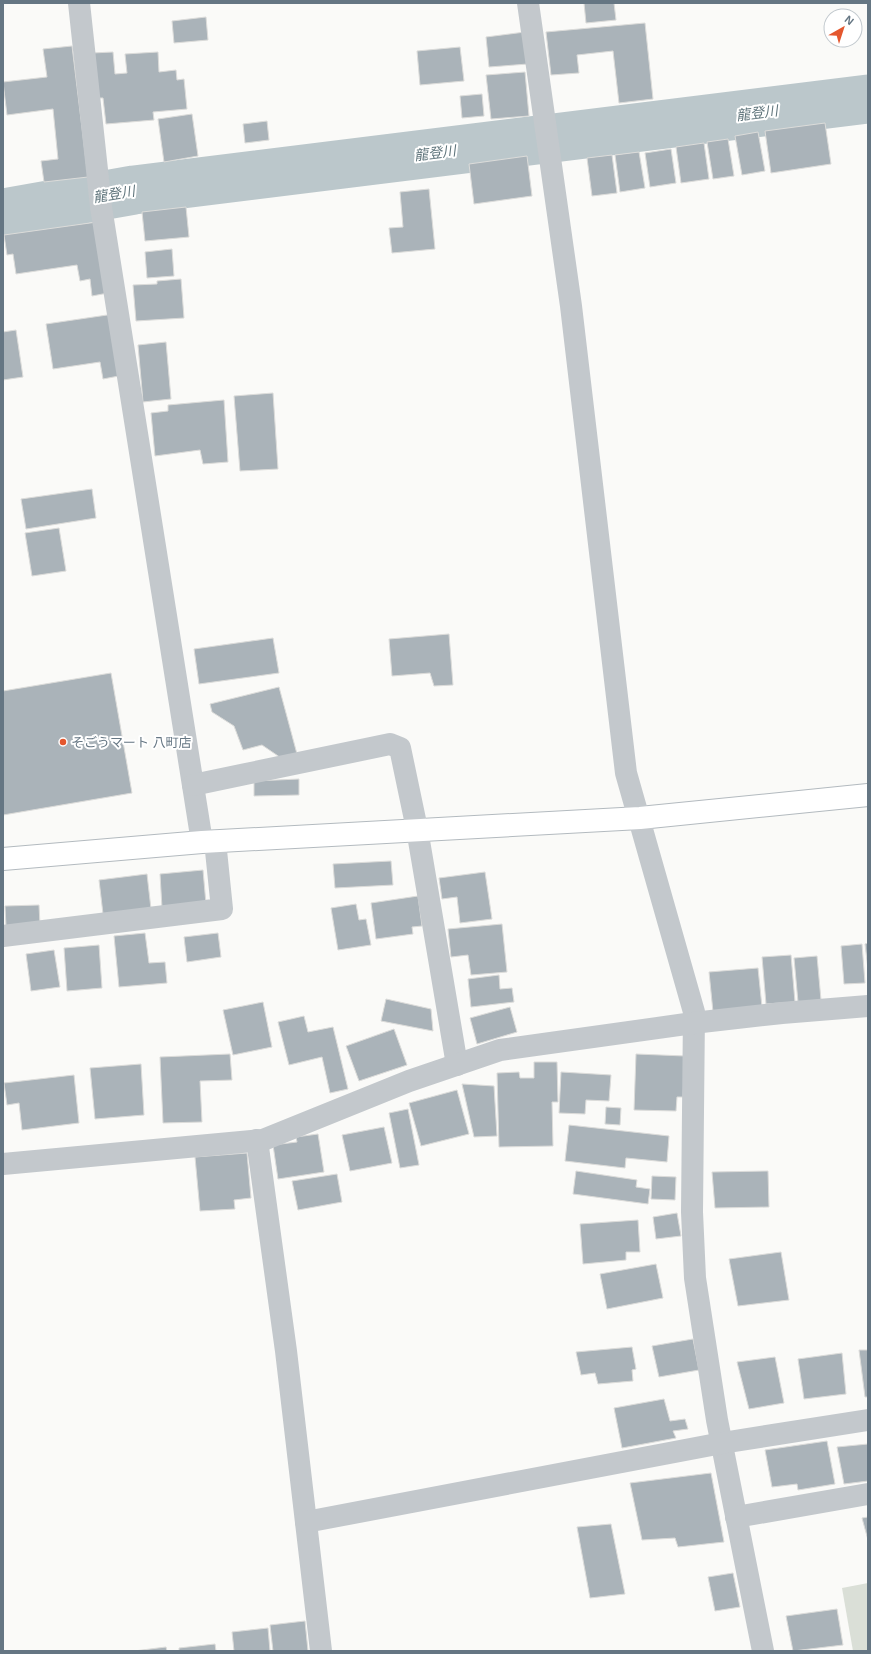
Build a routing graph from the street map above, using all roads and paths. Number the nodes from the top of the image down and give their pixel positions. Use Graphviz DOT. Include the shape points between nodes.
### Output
graph roads {
  1 [pos="79,3"];
  2 [pos="528,3"];
  3 [pos="193,785"];
  4 [pos="868,795"];
  5 [pos="640,818"];
  6 [pos="417,830"];
  7 [pos="208,842"];
  8 [pos="3,860"];
  9 [pos="3,936"];
  10 [pos="868,1006"];
  11 [pos="693,1022"];
  12 [pos="456,1065"];
  13 [pos="257,1140"];
  14 [pos="3,1164"];
  15 [pos="868,1420"];
  16 [pos="722,1443"];
  17 [pos="868,1494"];
  18 [pos="736,1517"];
  19 [pos="306,1522"];
  20 [pos="321,1651"];
  21 [pos="762,1651"];
  1 -- 3 [label="street" via="101,207"];
  2 -- 5 [label="street" via="571,306 626,772"];
  3 -- 6 [label="street" via="390,744 400,748"];
  3 -- 7 [label="street"];
  4 -- 5 [label="street"];
  5 -- 6 [label="street"];
  5 -- 11 [label="street" via="694,1012"];
  6 -- 7 [label="street"];
  6 -- 12 [label="street"];
  7 -- 8 [label="street"];
  7 -- 9 [label="street" via="222,909"];
  10 -- 11 [label="street"];
  11 -- 12 [label="street" via="500,1050"];
  11 -- 16 [label="street" via="692,1212 695,1278"];
  12 -- 13 [label="street" via="409,1081 263,1140"];
  13 -- 14 [label="street"];
  13 -- 19 [label="street"];
  15 -- 16 [label="street"];
  16 -- 18 [label="street"];
  16 -- 19 [label="street"];
  17 -- 18 [label="street"];
  18 -- 21 [label="street"];
  19 -- 20 [label="street"];
}
